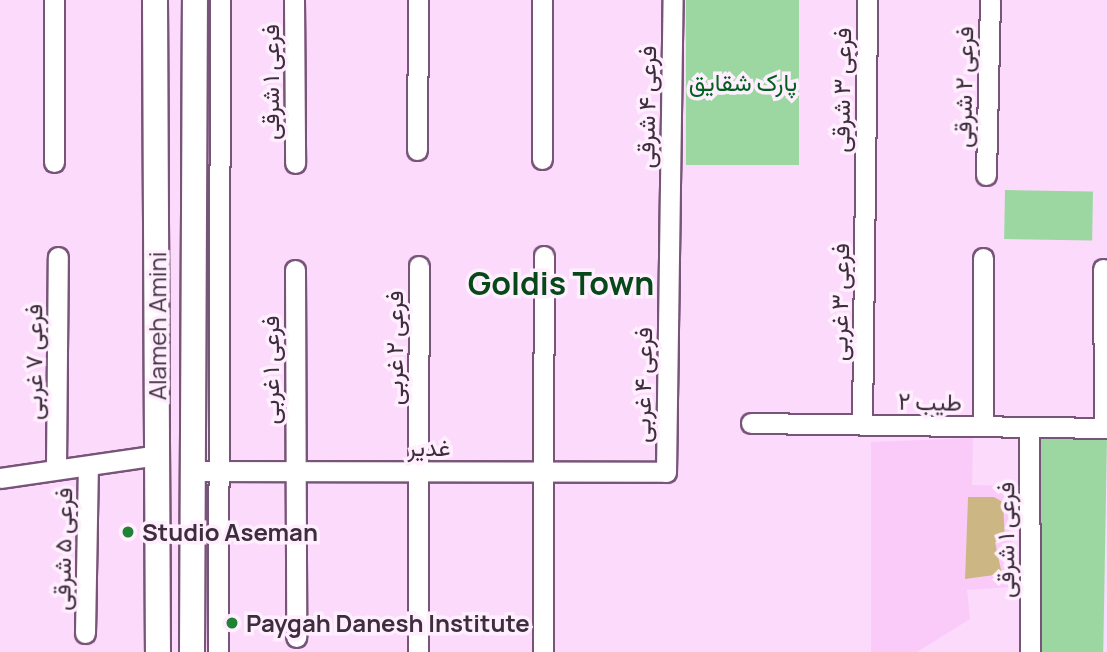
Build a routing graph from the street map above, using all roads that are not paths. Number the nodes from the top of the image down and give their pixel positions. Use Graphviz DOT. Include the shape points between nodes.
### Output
graph roads {
  1 [pos="54,0"];
  2 [pos="155,0"];
  3 [pos="195,0"];
  4 [pos="220,0"];
  5 [pos="294,0"];
  6 [pos="418,0"];
  7 [pos="542,0"];
  8 [pos="673,0"];
  9 [pos="867,0"];
  10 [pos="990,0"];
  11 [pos="155,81"];
  12 [pos="194,83"];
  13 [pos="417,150"];
  14 [pos="542,159"];
  15 [pos="54,162"];
  16 [pos="295,163"];
  17 [pos="986,174"];
  18 [pos="865,180"];
  19 [pos="669,215"];
  20 [pos="544,256"];
  21 [pos="58,257"];
  22 [pos="984,258"];
  23 [pos="419,266"];
  24 [pos="1103,269"];
  25 [pos="295,270"];
  26 [pos="751,423"];
  27 [pos="862,424"];
  28 [pos="983,426"];
  29 [pos="1029,427"];
  30 [pos="1106,428"];
  31 [pos="158,455"];
  32 [pos="56,467"];
  33 [pos="88,467"];
  34 [pos="193,471"];
  35 [pos="218,471"];
  36 [pos="294,471"];
  37 [pos="418,471"];
  38 [pos="542,471"];
  39 [pos="666,472"];
  40 [pos="0,478"];
  41 [pos="85,632"];
  42 [pos="296,637"];
  43 [pos="159,652"];
  44 [pos="192,652"];
  45 [pos="218,652"];
  46 [pos="418,652"];
  47 [pos="543,652"];
  48 [pos="1030,652"];
  1 -- 15 [label="street"];
  2 -- 11 [label="main road, Alameh Amini"];
  3 -- 12 [label="main road, Alameh Amini"];
  4 -- 35 [label="street"];
  5 -- 16 [label="street, فرعی ۱ شرقی"];
  6 -- 13 [label="street"];
  7 -- 14 [label="street"];
  8 -- 19 [label="street, فرعی ۴ شرقی"];
  9 -- 18 [label="street, فرعی ۳ شرقی"];
  10 -- 17 [label="street, فرعی ۲ شرقی"];
  11 -- 12 [label="main road"];
  11 -- 31 [label="main road, Alameh Amini"];
  12 -- 34 [label="main road, Alameh Amini"];
  18 -- 27 [label="street, فرعی ۳ غربی"];
  19 -- 39 [label="street, فرعی ۴ غربی"];
  20 -- 38 [label="street"];
  21 -- 32 [label="street, فرعی ۷ غربی"];
  22 -- 28 [label="street"];
  23 -- 37 [label="street, فرعی ۲ غربی"];
  24 -- 30 [label="street"];
  25 -- 36 [label="street, فرعی ۱ غربی"];
  26 -- 27 [label="street, طیب ۲"];
  27 -- 28 [label="street, طیب ۲"];
  28 -- 29 [label="street, طیب ۲"];
  29 -- 30 [label="street, طیب ۲"];
  29 -- 48 [label="street, فرعی ۱ شرقی"];
  31 -- 33 [label="street"];
  31 -- 43 [label="main road, Alameh Amini"];
  32 -- 33 [label="street"];
  32 -- 40 [label="street"];
  33 -- 41 [label="street, فرعی ۵ شرقی"];
  34 -- 35 [label="street, غدیر"];
  34 -- 44 [label="main road, Alameh Amini"];
  35 -- 36 [label="street, غدیر"];
  35 -- 45 [label="street"];
  36 -- 37 [label="street, غدیر"];
  36 -- 42 [label="street"];
  37 -- 38 [label="street, غدیر"];
  37 -- 46 [label="street"];
  38 -- 39 [label="street, غدیر"];
  38 -- 47 [label="street"];
}
